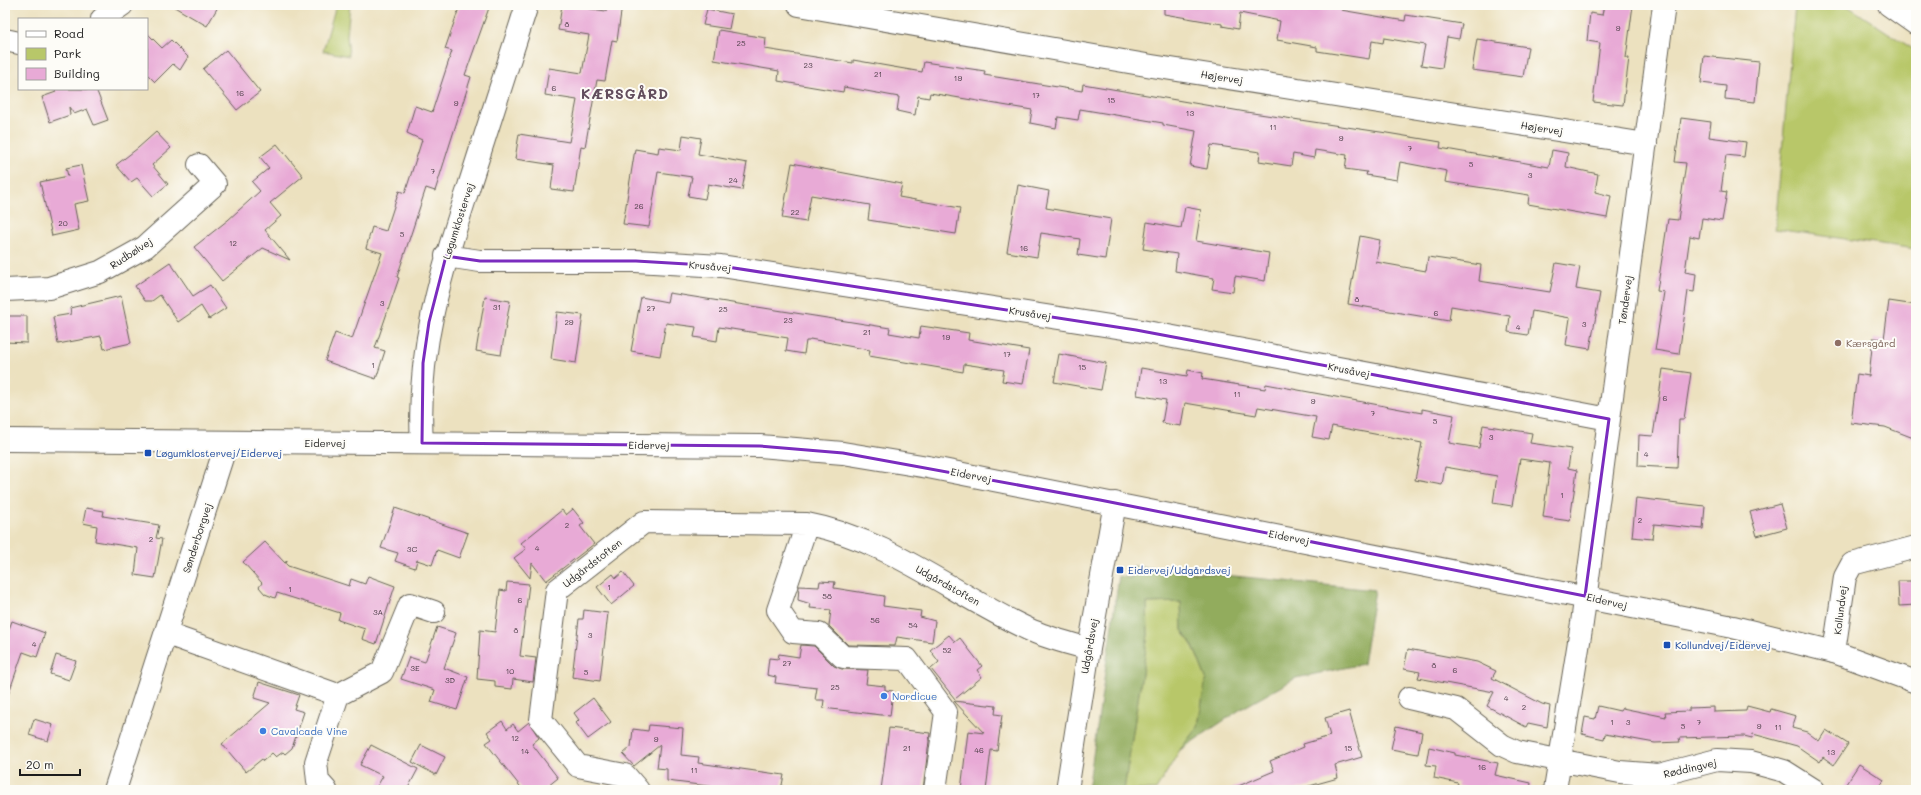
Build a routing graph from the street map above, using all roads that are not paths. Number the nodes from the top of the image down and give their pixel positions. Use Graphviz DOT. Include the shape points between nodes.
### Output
graph roads {
  1 [pos="122,5"];
  2 [pos="527,5"];
  3 [pos="799,5"];
  4 [pos="1664,5"];
  5 [pos="1889,5"];
  6 [pos="103,18"];
  7 [pos="1916,24"];
  8 [pos="5,40"];
  9 [pos="18,43"];
  10 [pos="1646,144"];
  11 [pos="199,165"];
  12 [pos="446,256"];
  13 [pos="5,290"];
  14 [pos="1609,419"];
  15 [pos="5,440"];
  16 [pos="227,442"];
  17 [pos="422,443"];
  18 [pos="1115,503"];
  19 [pos="808,524"];
  20 [pos="1916,547"];
  21 [pos="1585,596"];
  22 [pos="434,612"];
  23 [pos="167,634"];
  24 [pos="1088,649"];
  25 [pos="1834,652"];
  26 [pos="1916,682"];
  27 [pos="338,695"];
  28 [pos="1409,698"];
  29 [pos="1560,760"];
  30 [pos="115,790"];
  31 [pos="326,790"];
  32 [pos="638,790"];
  33 [pos="935,790"];
  34 [pos="1067,790"];
  35 [pos="1555,790"];
  36 [pos="1814,790"];
  1 -- 6 [label="street"];
  2 -- 12 [label="street, Løgumklostervej"];
  3 -- 10 [label="street, Højervej" via="1152,66"];
  4 -- 10 [label="street, Tøndervej"];
  5 -- 7 [label="street"];
  8 -- 9 [label="street"];
  10 -- 14 [label="street, Tøndervej"];
  11 -- 13 [label="street, Rudbølvej" via="215,184 144,247 100,272 49,288"];
  12 -- 14 [label="street, Krusåvej" via="480,260 636,261 721,266 1122,328"];
  12 -- 17 [label="street, Løgumklostervej" via="429,322 423,363 420,417"];
  14 -- 21 [label="street, Tøndervej"];
  15 -- 16 [label="street, Eidervej"];
  16 -- 17 [label="street, Eidervej"];
  16 -- 23 [label="street, Sønderborgvej"];
  17 -- 18 [label="street, Eidervej" via="768,447 842,454 928,467"];
  18 -- 21 [label="street, Eidervej"];
  18 -- 24 [label="street, Udgårdsvej"];
  19 -- 24 [label="street, Udgårdstoften" via="831,528 874,545 1029,629"];
  19 -- 32 [label="street, Udgårdstoften" via="644,522 557,590 541,720 578,766 625,774"];
  19 -- 33 [label="street" via="778,610 793,632 819,634 843,657 907,659 946,712"];
  20 -- 25 [label="street, Kollundvej" via="1852,564 1845,577"];
  21 -- 25 [label="street, Eidervej" via="1784,638"];
  21 -- 29 [label="street"];
  22 -- 27 [label="street" via="410,604 382,672"];
  23 -- 27 [label="street"];
  23 -- 30 [label="street, Sønderborgvej"];
  24 -- 34 [label="street, Udgårdsvej"];
  25 -- 26 [label="street, Eidervej"];
  27 -- 31 [label="street" via="316,762 318,781"];
  28 -- 29 [label="street, Røddingvej" via="1456,709 1502,745 1518,752"];
  29 -- 35 [label="street"];
  29 -- 36 [label="street, Røddingvej" via="1620,772 1659,775 1717,760 1751,762 1784,771"];
}
